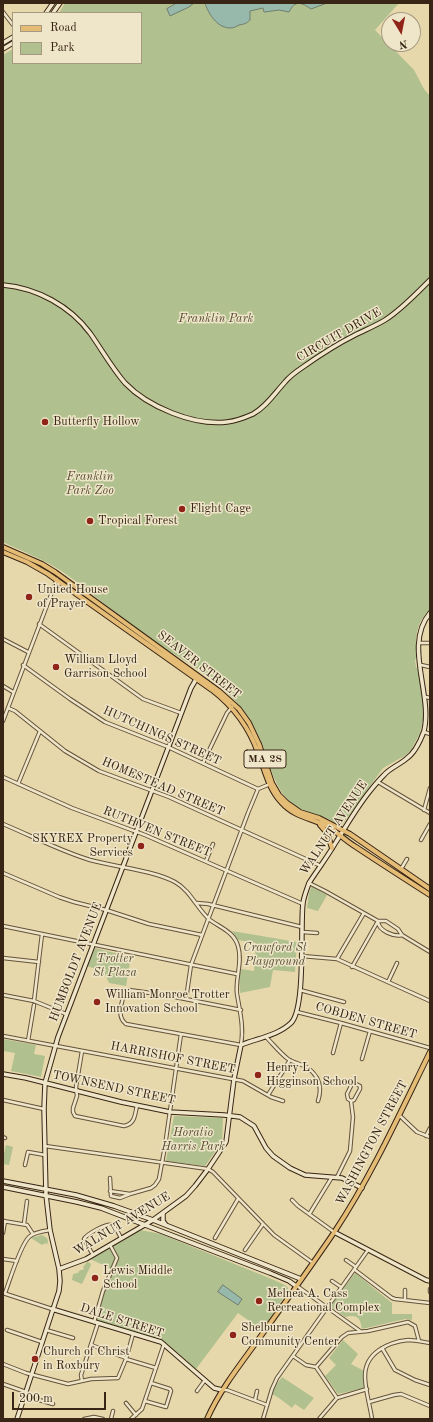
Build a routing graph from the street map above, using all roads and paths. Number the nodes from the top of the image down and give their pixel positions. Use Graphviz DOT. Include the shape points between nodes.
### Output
graph roads {
  1 [pos="53,3"];
  2 [pos="60,3"];
  3 [pos="3,12"];
  4 [pos="47,12"];
  5 [pos="54,12"];
  6 [pos="12,24"];
  7 [pos="12,38"];
  8 [pos="3,43"];
  9 [pos="12,44"];
  10 [pos="3,50"];
  11 [pos="430,280"];
  12 [pos="3,285"];
  13 [pos="3,547"];
  14 [pos="3,552"];
  15 [pos="59,575"];
  16 [pos="56,579"];
  17 [pos="430,613"];
  18 [pos="39,624"];
  19 [pos="3,639"];
  20 [pos="420,643"];
  21 [pos="430,643"];
  22 [pos="28,652"];
  23 [pos="23,665"];
  24 [pos="421,665"];
  25 [pos="430,667"];
  26 [pos="197,677"];
  27 [pos="3,686"];
  28 [pos="14,692"];
  29 [pos="428,697"];
  30 [pos="233,706"];
  31 [pos="8,708"];
  32 [pos="181,713"];
  33 [pos="3,720"];
  34 [pos="40,731"];
  35 [pos="424,732"];
  36 [pos="430,734"];
  37 [pos="168,747"];
  38 [pos="203,763"];
  39 [pos="3,777"];
  40 [pos="378,782"];
  41 [pos="271,783"];
  42 [pos="18,784"];
  43 [pos="430,788"];
  44 [pos="258,789"];
  45 [pos="152,790"];
  46 [pos="424,810"];
  47 [pos="430,813"];
  48 [pos="317,822"];
  49 [pos="3,824"];
  50 [pos="430,824"];
  51 [pos="136,831"];
  52 [pos="242,831"];
  53 [pos="343,831"];
  54 [pos="340,836"];
  55 [pos="421,840"];
  56 [pos="212,844"];
  57 [pos="332,848"];
  58 [pos="407,859"];
  59 [pos="206,861"];
  60 [pos="321,866"];
  61 [pos="122,868"];
  62 [pos="401,869"];
  63 [pos="226,871"];
  64 [pos="3,873"];
  65 [pos="309,883"];
  66 [pos="430,889"];
  67 [pos="430,895"];
  68 [pos="197,903"];
  69 [pos="303,904"];
  70 [pos="214,905"];
  71 [pos="106,910"];
  72 [pos="364,913"];
  73 [pos="209,919"];
  74 [pos="378,921"];
  75 [pos="3,926"];
  76 [pos="302,927"];
  77 [pos="303,932"];
  78 [pos="317,933"];
  79 [pos="42,934"];
  80 [pos="202,935"];
  81 [pos="402,935"];
  82 [pos="93,944"];
  83 [pos="430,952"];
  84 [pos="302,956"];
  85 [pos="3,958"];
  86 [pos="337,959"];
  87 [pos="39,962"];
  88 [pos="397,963"];
  89 [pos="192,965"];
  90 [pos="352,966"];
  91 [pos="237,974"];
  92 [pos="388,982"];
  93 [pos="299,990"];
  94 [pos="3,995"];
  95 [pos="186,1000"];
  96 [pos="34,1001"];
  97 [pos="430,1001"];
  98 [pos="344,1002"];
  99 [pos="34,1005"];
  100 [pos="241,1010"];
  101 [pos="297,1012"];
  102 [pos="66,1014"];
  103 [pos="341,1023"];
  104 [pos="370,1031"];
  105 [pos="181,1034"];
  106 [pos="3,1036"];
  107 [pos="266,1037"];
  108 [pos="28,1041"];
  109 [pos="55,1046"];
  110 [pos="241,1046"];
  111 [pos="430,1048"];
  112 [pos="82,1051"];
  113 [pos="430,1052"];
  114 [pos="333,1053"];
  115 [pos="362,1059"];
  116 [pos="290,1060"];
  117 [pos="176,1068"];
  118 [pos="3,1074"];
  119 [pos="234,1079"];
  120 [pos="46,1083"];
  121 [pos="77,1091"];
  122 [pos="268,1096"];
  123 [pos="3,1100"];
  124 [pos="283,1101"];
  125 [pos="351,1101"];
  126 [pos="318,1102"];
  127 [pos="138,1105"];
  128 [pos="44,1109"];
  129 [pos="170,1112"];
  130 [pos="229,1115"];
  131 [pos="399,1115"];
  132 [pos="430,1128"];
  133 [pos="426,1136"];
  134 [pos="430,1137"];
  135 [pos="45,1146"];
  136 [pos="46,1156"];
  137 [pos="163,1162"];
  138 [pos="25,1165"];
  139 [pos="208,1169"];
  140 [pos="332,1177"];
  141 [pos="337,1177"];
  142 [pos="110,1178"];
  143 [pos="3,1181"];
  144 [pos="3,1187"];
  145 [pos="46,1188"];
  146 [pos="362,1188"];
  147 [pos="110,1191"];
  148 [pos="130,1194"];
  149 [pos="46,1196"];
  150 [pos="238,1199"];
  151 [pos="292,1200"];
  152 [pos="27,1201"];
  153 [pos="162,1213"];
  154 [pos="310,1213"];
  155 [pos="134,1220"];
  156 [pos="153,1220"];
  157 [pos="4,1221"];
  158 [pos="24,1224"];
  159 [pos="145,1224"];
  160 [pos="263,1224"];
  161 [pos="166,1226"];
  162 [pos="50,1230"];
  163 [pos="134,1231"];
  164 [pos="334,1232"];
  165 [pos="3,1233"];
  166 [pos="34,1234"];
  167 [pos="121,1238"];
  168 [pos="215,1238"];
  169 [pos="110,1244"];
  170 [pos="245,1250"];
  171 [pos="368,1250"];
  172 [pos="93,1255"];
  173 [pos="3,1259"];
  174 [pos="346,1260"];
  175 [pos="17,1261"];
  176 [pos="313,1262"];
  177 [pos="355,1268"];
  178 [pos="59,1269"];
  179 [pos="301,1279"];
  180 [pos="332,1281"];
  181 [pos="430,1281"];
  182 [pos="296,1286"];
  183 [pos="342,1287"];
  184 [pos="405,1290"];
  185 [pos="4,1293"];
  186 [pos="405,1300"];
  187 [pos="430,1303"];
  188 [pos="327,1308"];
  189 [pos="52,1309"];
  190 [pos="94,1322"];
  191 [pos="98,1323"];
  192 [pos="7,1330"];
  193 [pos="46,1330"];
  194 [pos="360,1331"];
  195 [pos="133,1334"];
  196 [pos="73,1338"];
  197 [pos="419,1341"];
  198 [pos="42,1342"];
  199 [pos="430,1343"];
  200 [pos="164,1344"];
  201 [pos="91,1345"];
  202 [pos="382,1348"];
  203 [pos="293,1356"];
  204 [pos="126,1358"];
  205 [pos="3,1364"];
  206 [pos="316,1367"];
  207 [pos="156,1368"];
  208 [pos="32,1374"];
  209 [pos="205,1380"];
  210 [pos="82,1381"];
  211 [pos="151,1383"];
  212 [pos="3,1384"];
  213 [pos="430,1385"];
  214 [pos="367,1389"];
  215 [pos="222,1390"];
  216 [pos="197,1391"];
  217 [pos="257,1391"];
  218 [pos="26,1394"];
  219 [pos="337,1398"];
  220 [pos="255,1400"];
  221 [pos="145,1401"];
  222 [pos="369,1402"];
  223 [pos="126,1403"];
  224 [pos="53,1404"];
  225 [pos="267,1405"];
  226 [pos="430,1406"];
  227 [pos="113,1411"];
  228 [pos="136,1415"];
  229 [pos="17,1419"];
  230 [pos="84,1419"];
  231 [pos="103,1419"];
  232 [pos="111,1419"];
  233 [pos="131,1419"];
  234 [pos="207,1419"];
  235 [pos="263,1419"];
  236 [pos="319,1419"];
  237 [pos="372,1419"];
  1 -- 4 [label="street"];
  2 -- 5 [label="street"];
  3 -- 6 [label="street"];
  7 -- 8 [label="street"];
  9 -- 10 [label="street"];
  11 -- 12 [label="street, CIRCUIT DRIVE" via="384,321 330,348 291,376 254,413 234,421 216,423 186,418 142,397 125,382 90,332 71,313 55,301 34,291"];
  13 -- 15 [label="main road, SEAVER STREET / MA 28" via="42,564"];
  14 -- 16 [label="main road, SEAVER STREET / MA 28"];
  15 -- 16 [label="street"];
  15 -- 26 [label="main road, SEAVER STREET / MA 28"];
  16 -- 18 [label="street"];
  16 -- 26 [label="main road, SEAVER STREET / MA 28"];
  17 -- 20 [label="street, WALNUT AVENUE" via="422,626"];
  18 -- 22 [label="street"];
  18 -- 32 [label="street" via="143,699"];
  19 -- 22 [label="street"];
  20 -- 21 [label="street"];
  20 -- 24 [label="street, WALNUT AVENUE"];
  22 -- 23 [label="street"];
  23 -- 28 [label="street"];
  23 -- 37 [label="street, HUTCHINGS STREET" via="105,722"];
  24 -- 25 [label="street"];
  24 -- 29 [label="street, WALNUT AVENUE"];
  26 -- 30 [label="main road, SEAVER STREET / MA 28" via="219,691"];
  26 -- 32 [label="street, HUMBOLDT AVENUE"];
  27 -- 28 [label="street"];
  28 -- 31 [label="street"];
  29 -- 35 [label="street, WALNUT AVENUE"];
  30 -- 38 [label="street" via="226,713"];
  30 -- 41 [label="main road, SEAVER STREET / MA 28" via="243,714 252,729"];
  31 -- 33 [label="street"];
  31 -- 34 [label="street, HOMESTEAD STREET"];
  32 -- 37 [label="street, HUMBOLDT AVENUE"];
  34 -- 42 [label="street"];
  34 -- 45 [label="street, HOMESTEAD STREET" via="65,751 99,771"];
  35 -- 36 [label="street"];
  35 -- 40 [label="street, WALNUT AVENUE" via="415,752 384,774"];
  37 -- 38 [label="street, HUTCHINGS STREET"];
  37 -- 45 [label="street, HUMBOLDT AVENUE"];
  38 -- 44 [label="street, HUTCHINGS STREET"];
  39 -- 42 [label="street, RUTHVEN STREET"];
  40 -- 46 [label="street"];
  40 -- 53 [label="street, WALNUT AVENUE"];
  41 -- 44 [label="street"];
  41 -- 48 [label="main road, SEAVER STREET / MA 28" via="280,802 289,810"];
  41 -- 53 [label="main road, SEAVER STREET / MA 28" via="291,807"];
  42 -- 51 [label="street, RUTHVEN STREET" via="72,808"];
  43 -- 46 [label="street"];
  44 -- 52 [label="street"];
  45 -- 51 [label="street, HUMBOLDT AVENUE"];
  45 -- 52 [label="street, HOMESTEAD STREET"];
  46 -- 47 [label="street"];
  48 -- 54 [label="main road, SEAVER STREET / MA 28"];
  48 -- 57 [label="main road" via="326,830"];
  49 -- 61 [label="street" via="77,856"];
  50 -- 55 [label="street"];
  51 -- 59 [label="street, RUTHVEN STREET"];
  51 -- 61 [label="street, HUMBOLDT AVENUE"];
  52 -- 60 [label="street, HOMESTEAD STREET"];
  52 -- 63 [label="street"];
  53 -- 54 [label="street, WALNUT AVENUE"];
  53 -- 62 [label="main road, MA 28"];
  54 -- 57 [label="street, WALNUT AVENUE"];
  54 -- 67 [label="main road, MA 28"];
  56 -- 59 [label="street"];
  57 -- 60 [label="street, WALNUT AVENUE"];
  58 -- 62 [label="street"];
  59 -- 63 [label="street, RUTHVEN STREET"];
  60 -- 65 [label="street, WALNUT AVENUE"];
  61 -- 68 [label="street" via="175,882"];
  61 -- 71 [label="street, HUMBOLDT AVENUE"];
  62 -- 66 [label="main road, MA 28"];
  63 -- 69 [label="street, RUTHVEN STREET"];
  63 -- 70 [label="street"];
  64 -- 71 [label="street" via="59,897"];
  65 -- 69 [label="street, WALNUT AVENUE"];
  65 -- 72 [label="street"];
  68 -- 70 [label="street"];
  68 -- 73 [label="street"];
  69 -- 76 [label="street, WALNUT AVENUE"];
  70 -- 73 [label="street"];
  70 -- 76 [label="street"];
  71 -- 80 [label="street" via="149,924"];
  71 -- 82 [label="street, HUMBOLDT AVENUE"];
  72 -- 74 [label="street"];
  72 -- 86 [label="street"];
  73 -- 80 [label="street"];
  73 -- 91 [label="street" via="231,933 235,939 240,958"];
  74 -- 81 [label="street" via="386,921"];
  74 -- 81 [label="street" via="382,929 394,936"];
  74 -- 90 [label="street"];
  75 -- 79 [label="street"];
  76 -- 77 [label="street, WALNUT AVENUE"];
  77 -- 78 [label="street"];
  77 -- 84 [label="street, WALNUT AVENUE"];
  79 -- 82 [label="street"];
  79 -- 87 [label="street"];
  80 -- 89 [label="street"];
  81 -- 83 [label="street"];
  82 -- 89 [label="street"];
  82 -- 102 [label="street, HUMBOLDT AVENUE"];
  84 -- 86 [label="street"];
  84 -- 93 [label="street, WALNUT AVENUE"];
  85 -- 87 [label="street"];
  86 -- 90 [label="street"];
  87 -- 96 [label="street"];
  88 -- 92 [label="street"];
  89 -- 91 [label="street"];
  89 -- 95 [label="street"];
  90 -- 92 [label="street"];
  91 -- 100 [label="street" via="237,994"];
  92 -- 97 [label="street"];
  93 -- 98 [label="street"];
  93 -- 101 [label="street, WALNUT AVENUE"];
  94 -- 96 [label="street"];
  95 -- 100 [label="street"];
  95 -- 105 [label="street" via="129,990 124,993 122,1006 121,1018 126,1024"];
  96 -- 102 [label="street"];
  99 -- 108 [label="street"];
  100 -- 110 [label="street"];
  101 -- 103 [label="street, COBDEN STREET"];
  101 -- 107 [label="street" via="290,1024"];
  102 -- 109 [label="street, HUMBOLDT AVENUE"];
  103 -- 104 [label="street, COBDEN STREET"];
  103 -- 114 [label="street"];
  104 -- 111 [label="street, COBDEN STREET"];
  104 -- 115 [label="street"];
  105 -- 110 [label="street"];
  105 -- 117 [label="street"];
  106 -- 108 [label="street, HARRISHOF STREET"];
  107 -- 110 [label="street"];
  107 -- 116 [label="street"];
  108 -- 109 [label="street, HARRISHOF STREET"];
  109 -- 112 [label="street, HARRISHOF STREET"];
  109 -- 120 [label="street, HUMBOLDT AVENUE"];
  110 -- 119 [label="street, WALNUT AVENUE"];
  112 -- 117 [label="street, HARRISHOF STREET"];
  112 -- 121 [label="street"];
  113 -- 131 [label="main road, WASHINGTON STREET"];
  116 -- 122 [label="street"];
  116 -- 126 [label="street" via="308,1068 316,1077 321,1086"];
  117 -- 119 [label="street, HARRISHOF STREET"];
  117 -- 129 [label="street"];
  118 -- 120 [label="street, TOWNSEND STREET"];
  119 -- 122 [label="street, HARRISHOF STREET" via="248,1083"];
  119 -- 130 [label="street, WALNUT AVENUE"];
  120 -- 121 [label="street, TOWNSEND STREET"];
  120 -- 128 [label="street, HUMBOLDT AVENUE"];
  121 -- 127 [label="street, TOWNSEND STREET"];
  121 -- 127 [label="street" via="73,1112 78,1117 124,1126 133,1120"];
  122 -- 124 [label="street, HARRISHOF STREET"];
  123 -- 128 [label="street"];
  125 -- 125 [label="street" via="360,1089 360,1086 354,1083 347,1094"];
  125 -- 141 [label="street" via="353,1116 350,1151"];
  127 -- 129 [label="street, TOWNSEND STREET"];
  128 -- 135 [label="street, HUMBOLDT AVENUE"];
  129 -- 130 [label="street, TOWNSEND STREET"];
  129 -- 137 [label="street"];
  130 -- 139 [label="street, WALNUT AVENUE" via="226,1142"];
  130 -- 140 [label="street, TOWNSEND STREET" via="252,1124 269,1152 290,1168 305,1175"];
  131 -- 133 [label="street" via="417,1132"];
  131 -- 146 [label="main road, WASHINGTON STREET"];
  132 -- 133 [label="street"];
  133 -- 134 [label="street"];
  135 -- 136 [label="street, HUMBOLDT AVENUE"];
  135 -- 137 [label="street"];
  136 -- 138 [label="street" via="28,1152"];
  136 -- 145 [label="street, HUMBOLDT AVENUE"];
  137 -- 139 [label="street"];
  137 -- 148 [label="street" via="155,1185"];
  139 -- 150 [label="street"];
  139 -- 153 [label="street, WALNUT AVENUE" via="186,1196"];
  140 -- 141 [label="street, TOWNSEND STREET"];
  140 -- 154 [label="street"];
  141 -- 146 [label="street, TOWNSEND STREET"];
  142 -- 147 [label="street"];
  143 -- 145 [label="street"];
  144 -- 149 [label="street"];
  145 -- 149 [label="street, HUMBOLDT AVENUE"];
  145 -- 156 [label="street" via="103,1202"];
  146 -- 164 [label="main road, WASHINGTON STREET"];
  147 -- 148 [label="street"];
  147 -- 148 [label="street" via="114,1197 124,1198"];
  149 -- 155 [label="street" via="101,1208"];
  149 -- 162 [label="street, HUMBOLDT AVENUE"];
  150 -- 160 [label="street"];
  150 -- 168 [label="street"];
  151 -- 154 [label="street"];
  152 -- 158 [label="street"];
  153 -- 156 [label="street, WALNUT AVENUE"];
  153 -- 161 [label="street"];
  154 -- 164 [label="street"];
  155 -- 159 [label="street"];
  155 -- 163 [label="street"];
  156 -- 159 [label="street, WALNUT AVENUE"];
  156 -- 161 [label="street"];
  157 -- 158 [label="street"];
  157 -- 165 [label="street"];
  158 -- 166 [label="street"];
  159 -- 163 [label="street, WALNUT AVENUE"];
  159 -- 182 [label="street" via="270,1273"];
  160 -- 170 [label="street"];
  160 -- 176 [label="street" via="278,1238"];
  161 -- 179 [label="street"];
  162 -- 166 [label="street"];
  162 -- 178 [label="street, HUMBOLDT AVENUE"];
  163 -- 167 [label="street, WALNUT AVENUE"];
  164 -- 171 [label="street"];
  164 -- 176 [label="main road, WASHINGTON STREET"];
  166 -- 175 [label="street" via="28,1238"];
  167 -- 169 [label="street, WALNUT AVENUE"];
  167 -- 172 [label="street" via="111,1225 87,1235 84,1239"];
  169 -- 172 [label="street, WALNUT AVENUE"];
  169 -- 190 [label="street" via="118,1258 103,1291"];
  171 -- 177 [label="street"];
  171 -- 181 [label="street"];
  172 -- 178 [label="street, WALNUT AVENUE"];
  173 -- 175 [label="street"];
  174 -- 177 [label="street"];
  175 -- 185 [label="street"];
  176 -- 179 [label="main road, WASHINGTON STREET"];
  177 -- 183 [label="street"];
  177 -- 186 [label="street" via="392,1298"];
  178 -- 189 [label="street" via="60,1287"];
  179 -- 182 [label="main road, WASHINGTON STREET"];
  180 -- 183 [label="street"];
  182 -- 188 [label="street"];
  182 -- 215 [label="main road, WASHINGTON STREET"];
  183 -- 188 [label="street"];
  184 -- 186 [label="street"];
  185 -- 189 [label="street, DALE STREET"];
  186 -- 187 [label="street"];
  188 -- 194 [label="street"];
  188 -- 203 [label="street"];
  189 -- 190 [label="street, DALE STREET"];
  189 -- 193 [label="street"];
  190 -- 191 [label="street, DALE STREET"];
  191 -- 195 [label="street, DALE STREET"];
  191 -- 201 [label="street"];
  192 -- 198 [label="street"];
  193 -- 196 [label="street"];
  193 -- 198 [label="street"];
  194 -- 197 [label="street" via="408,1322 415,1326"];
  194 -- 206 [label="street" via="342,1337"];
  195 -- 200 [label="street, DALE STREET"];
  195 -- 204 [label="street"];
  197 -- 199 [label="street"];
  197 -- 202 [label="street" via="403,1341"];
  198 -- 208 [label="street"];
  200 -- 207 [label="street"];
  200 -- 209 [label="street, DALE STREET"];
  201 -- 204 [label="street"];
  201 -- 210 [label="street" via="81,1376"];
  202 -- 213 [label="street" via="395,1370"];
  202 -- 214 [label="street" via="374,1352 370,1358 365,1374"];
  203 -- 206 [label="street" via="306,1365"];
  203 -- 225 [label="street" via="274,1383"];
  204 -- 207 [label="street"];
  204 -- 210 [label="street" via="118,1378"];
  205 -- 208 [label="street"];
  206 -- 219 [label="street"];
  207 -- 211 [label="street"];
  208 -- 210 [label="street" via="68,1384"];
  208 -- 218 [label="street"];
  209 -- 215 [label="street, DALE STREET"];
  209 -- 216 [label="street"];
  211 -- 221 [label="street"];
  211 -- 221 [label="street" via="170,1389 166,1407"];
  212 -- 218 [label="street"];
  214 -- 219 [label="street"];
  214 -- 222 [label="street"];
  215 -- 220 [label="street"];
  215 -- 234 [label="main road, WASHINGTON STREET"];
  217 -- 220 [label="street"];
  218 -- 224 [label="street"];
  218 -- 229 [label="street"];
  219 -- 236 [label="street"];
  220 -- 225 [label="street"];
  221 -- 228 [label="street"];
  222 -- 226 [label="street" via="401,1394"];
  222 -- 237 [label="street"];
  223 -- 228 [label="street"];
  225 -- 235 [label="street"];
  227 -- 232 [label="street"];
  228 -- 233 [label="street"];
  230 -- 231 [label="street"];
}
